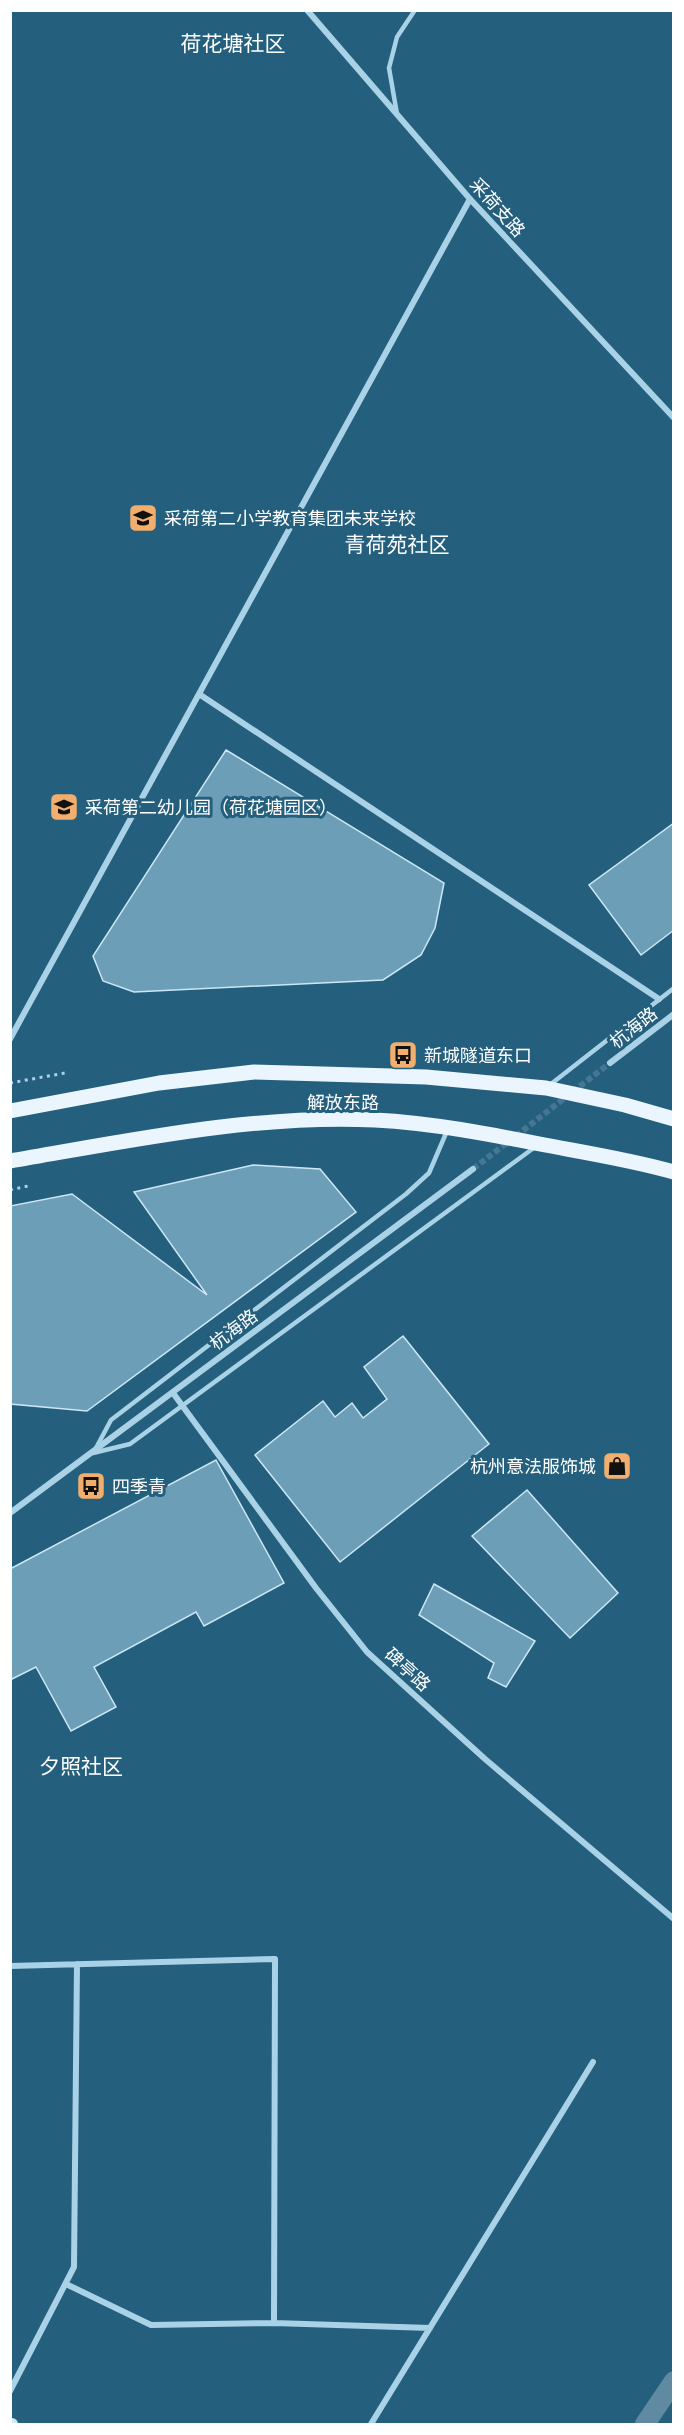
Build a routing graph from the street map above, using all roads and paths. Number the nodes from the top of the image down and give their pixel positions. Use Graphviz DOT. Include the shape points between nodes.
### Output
graph roads {
  1 [pos="307,10"];
  2 [pos="415,10"];
  3 [pos="397,114"];
  4 [pos="470,199"];
  5 [pos="674,418"];
  6 [pos="199,694"];
  7 [pos="674,988"];
  8 [pos="659,999"];
  9 [pos="674,1014"];
  10 [pos="10,1039"];
  11 [pos="610,1063"];
  12 [pos="64,1073"];
  13 [pos="10,1083"];
  14 [pos="546,1088"];
  15 [pos="10,1111"];
  16 [pos="674,1119"];
  17 [pos="448,1127"];
  18 [pos="539,1144"];
  19 [pos="10,1161"];
  20 [pos="473,1169"];
  21 [pos="674,1173"];
  22 [pos="28,1186"];
  23 [pos="10,1190"];
  24 [pos="173,1393"];
  25 [pos="182,1406"];
  26 [pos="93,1453"];
  27 [pos="10,1513"];
  28 [pos="674,1919"];
  29 [pos="77,1964"];
  30 [pos="10,1966"];
  31 [pos="593,2062"];
  32 [pos="66,2284"];
  33 [pos="274,2324"];
  34 [pos="430,2328"];
  35 [pos="10,2391"];
  36 [pos="371,2424"];
  1 -- 3 [label="street, 采荷支路"];
  2 -- 3 [label="lane" via="397,37 389,68"];
  3 -- 4 [label="street, 采荷支路"];
  4 -- 5 [label="street, 采荷支路"];
  4 -- 6 [label="street"];
  6 -- 8 [label="street"];
  6 -- 10 [label="street"];
  7 -- 8 [label="lane"];
  8 -- 14 [label="lane"];
  9 -- 11 [label="street, 杭海路"];
  12 -- 13 [label="path"];
  14 -- 15 [label="main road, 解放东路" via="426,1077 254,1072 159,1083"];
  14 -- 16 [label="main road, 解放东路"];
  17 -- 18 [label="main road, 解放东路"];
  17 -- 19 [label="main road, 解放东路" via="374,1120 283,1122 182,1132"];
  17 -- 26 [label="lane" via="429,1173 111,1420"];
  18 -- 21 [label="main road, 解放东路"];
  18 -- 25 [label="lane"];
  20 -- 24 [label="street, 杭海路"];
  22 -- 23 [label="path"];
  24 -- 25 [label="street, 碑亭路"];
  24 -- 26 [label="street, 杭海路"];
  25 -- 26 [label="lane" via="130,1444"];
  25 -- 28 [label="street, 碑亭路" via="367,1652 485,1759"];
  26 -- 27 [label="street, 杭海路"];
  29 -- 30 [label="street"];
  29 -- 32 [label="street" via="74,2267"];
  29 -- 33 [label="street" via="275,1959"];
  31 -- 34 [label="street"];
  32 -- 33 [label="street" via="151,2325"];
  32 -- 35 [label="street"];
  33 -- 34 [label="street"];
  34 -- 36 [label="street"];
}
